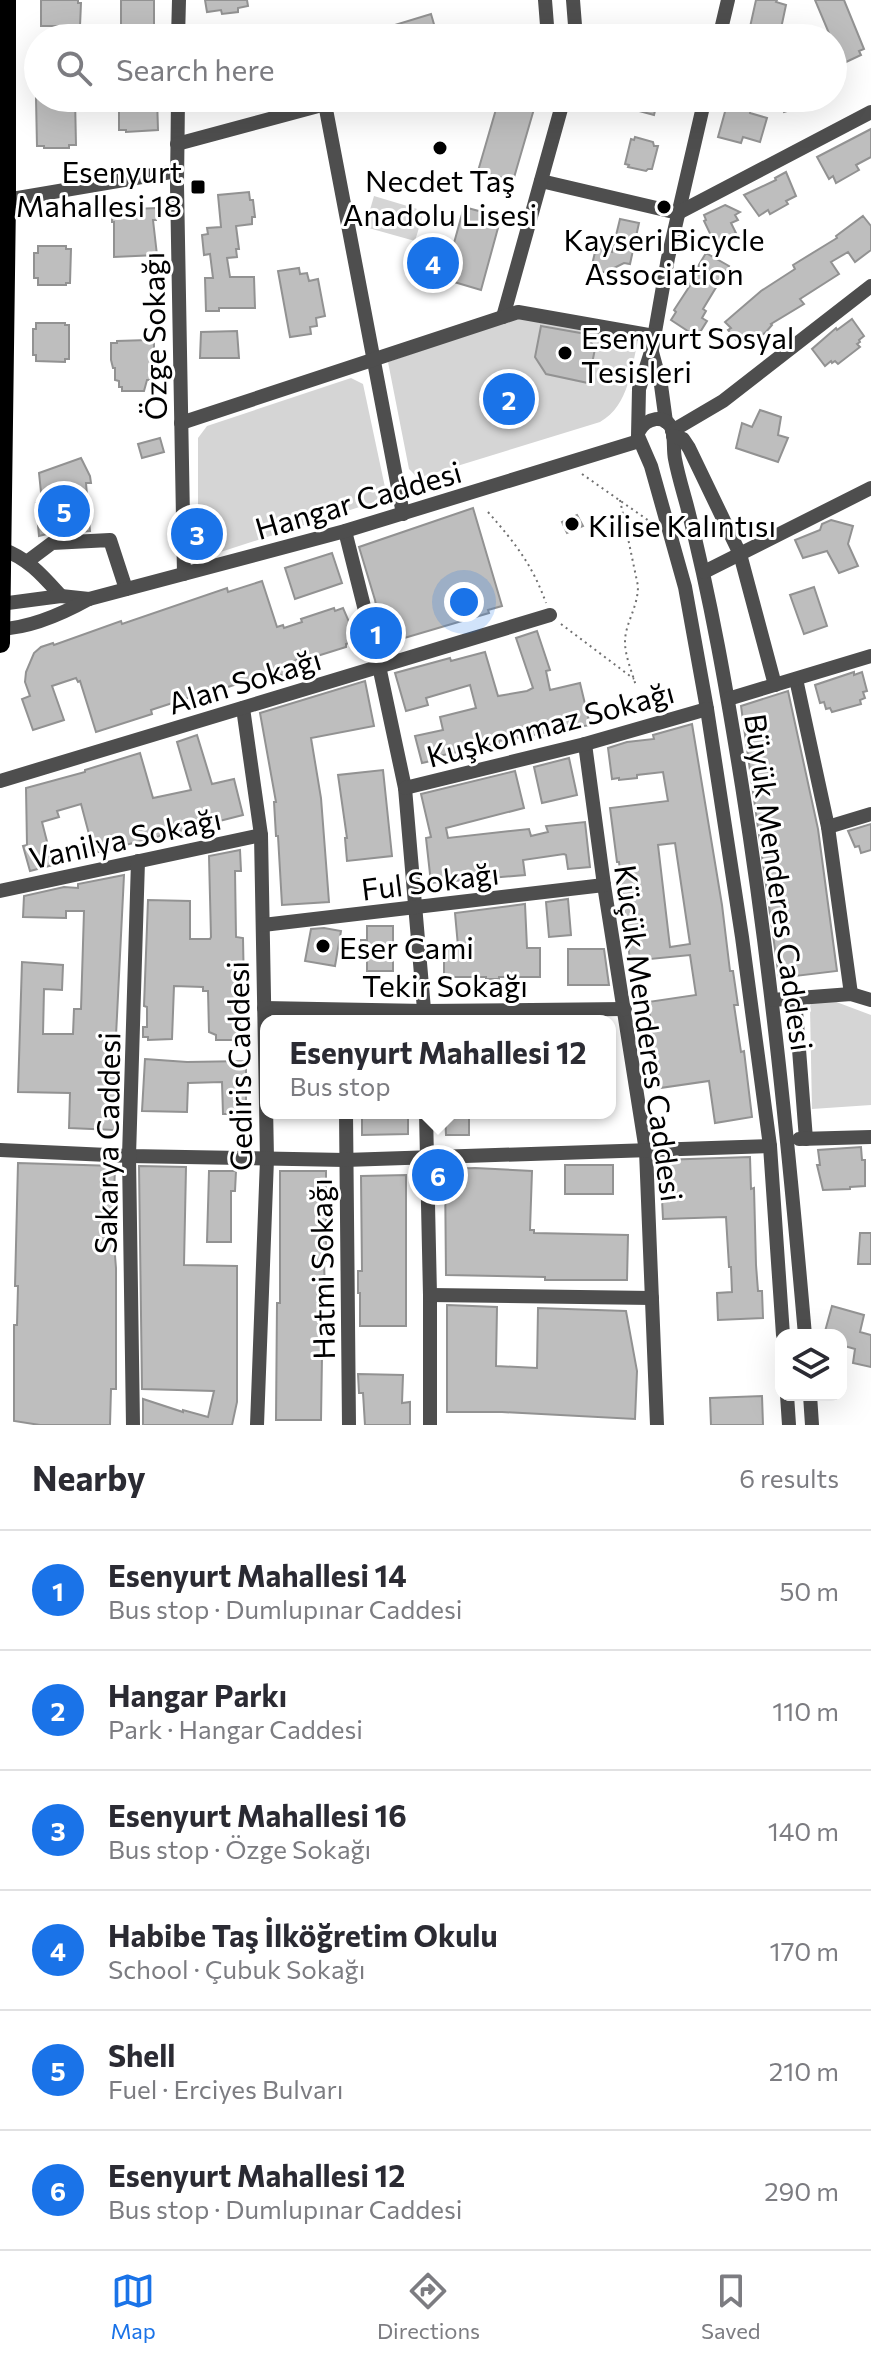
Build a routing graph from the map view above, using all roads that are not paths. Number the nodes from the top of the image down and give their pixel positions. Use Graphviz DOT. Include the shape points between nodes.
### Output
graph roads {
  1 [pos="6,0"];
  2 [pos="15,0"];
  3 [pos="179,0"];
  4 [pos="545,0"];
  5 [pos="573,0"];
  6 [pos="728,0"];
  7 [pos="178,24"];
  8 [pos="547,24"];
  9 [pos="575,24"];
  10 [pos="722,24"];
  11 [pos="7,72"];
  12 [pos="178,112"];
  13 [pos="295,112"];
  14 [pos="327,112"];
  15 [pos="560,112"];
  16 [pos="702,112"];
  17 [pos="871,112"];
  18 [pos="177,144"];
  19 [pos="177,171"];
  20 [pos="541,181"];
  21 [pos="6,200"];
  22 [pos="678,213"];
  23 [pos="871,286"];
  24 [pos="503,317"];
  25 [pos="653,343"];
  26 [pos="374,360"];
  27 [pos="181,423"];
  28 [pos="671,432"];
  29 [pos="640,440"];
  30 [pos="871,488"];
  31 [pos="403,514"];
  32 [pos="345,531"];
  33 [pos="1,549"];
  34 [pos="740,554"];
  35 [pos="28,561"];
  36 [pos="704,572"];
  37 [pos="184,574"];
  38 [pos="126,589"];
  39 [pos="61,596"];
  40 [pos="89,599"];
  41 [pos="0,604"];
  42 [pos="550,615"];
  43 [pos="0,629"];
  44 [pos="0,643"];
  45 [pos="871,656"];
  46 [pos="379,666"];
  47 [pos="796,679"];
  48 [pos="775,685"];
  49 [pos="728,699"];
  50 [pos="243,708"];
  51 [pos="707,709"];
  52 [pos="585,744"];
  53 [pos="0,781"];
  54 [pos="405,788"];
  55 [pos="871,814"];
  56 [pos="828,827"];
  57 [pos="261,835"];
  58 [pos="138,861"];
  59 [pos="604,885"];
  60 [pos="0,891"];
  61 [pos="416,908"];
  62 [pos="263,925"];
  63 [pos="851,994"];
  64 [pos="795,998"];
  65 [pos="772,1000"];
  66 [pos="871,1000"];
  67 [pos="264,1008"];
  68 [pos="625,1009"];
  69 [pos="264,1015"];
  70 [pos="347,1015"];
  71 [pos="425,1015"];
  72 [pos="454,1015"];
  73 [pos="266,1119"];
  74 [pos="346,1119"];
  75 [pos="426,1119"];
  76 [pos="871,1137"];
  77 [pos="788,1139"];
  78 [pos="806,1139"];
  79 [pos="770,1146"];
  80 [pos="0,1150"];
  81 [pos="646,1151"];
  82 [pos="129,1156"];
  83 [pos="426,1158"];
  84 [pos="267,1159"];
  85 [pos="345,1160"];
  86 [pos="430,1295"];
  87 [pos="652,1298"];
  88 [pos="783,1329"];
  89 [pos="804,1329"];
  90 [pos="787,1401"];
  91 [pos="810,1401"];
  92 [pos="133,1425"];
  93 [pos="257,1425"];
  94 [pos="349,1425"];
  95 [pos="430,1425"];
  96 [pos="657,1425"];
  97 [pos="789,1425"];
  98 [pos="812,1425"];
  1 -- 11 [label="highway"];
  2 -- 11 [label="highway"];
  3 -- 7 [label="street"];
  4 -- 8 [label="street"];
  5 -- 9 [label="street"];
  6 -- 10 [label="street"];
  11 -- 21 [label="highway"];
  12 -- 18 [label="street, Özge Sokağı"];
  13 -- 18 [label="street"];
  14 -- 26 [label="street"];
  15 -- 20 [label="street"];
  16 -- 22 [label="street"];
  17 -- 22 [label="street"];
  18 -- 19 [label="street, Özge Sokağı"];
  19 -- 21 [label="street"];
  19 -- 27 [label="street, Özge Sokağı"];
  20 -- 22 [label="street"];
  20 -- 24 [label="street"];
  21 -- 33 [label="highway"];
  22 -- 25 [label="street"];
  23 -- 28 [label="street" via="723,401"];
  24 -- 25 [label="street" via="518,312"];
  24 -- 26 [label="street"];
  25 -- 28 [label="street, Büyük Menderes Caddesi"];
  25 -- 29 [label="street" via="639,389"];
  26 -- 27 [label="street"];
  26 -- 31 [label="street"];
  27 -- 37 [label="street, Özge Sokağı"];
  28 -- 29 [label="street" via="650,419"];
  28 -- 29 [label="street" via="661,453 650,453"];
  28 -- 34 [label="street" via="689,448"];
  28 -- 36 [label="street, Büyük Menderes Caddesi"];
  29 -- 31 [label="street, Hangar Caddesi"];
  29 -- 51 [label="street, Büyük Menderes Caddesi" via="685,587"];
  30 -- 34 [label="street"];
  31 -- 32 [label="street, Hangar Caddesi"];
  32 -- 37 [label="street, Hangar Caddesi"];
  32 -- 46 [label="street"];
  33 -- 35 [label="street"];
  33 -- 41 [label="highway"];
  34 -- 36 [label="street"];
  34 -- 48 [label="street"];
  35 -- 38 [label="street" via="52,543 110,540"];
  35 -- 39 [label="street"];
  36 -- 49 [label="street, Büyük Menderes Caddesi"];
  37 -- 38 [label="street, Hangar Caddesi"];
  38 -- 40 [label="street, Hangar Caddesi"];
  39 -- 40 [label="street, Hangar Caddesi"];
  39 -- 41 [label="street, Hangar Caddesi"];
  40 -- 43 [label="street, Hangar Caddesi" via="24,627"];
  41 -- 43 [label="highway"];
  42 -- 46 [label="street, Alan Sokağı"];
  43 -- 44 [label="highway"];
  45 -- 47 [label="street"];
  46 -- 50 [label="street, Alan Sokağı"];
  46 -- 54 [label="street"];
  47 -- 48 [label="street"];
  47 -- 56 [label="street"];
  48 -- 49 [label="street"];
  49 -- 65 [label="street, Büyük Menderes Caddesi"];
  50 -- 53 [label="street, Alan Sokağı"];
  50 -- 57 [label="street, Gediris Caddesi"];
  51 -- 52 [label="street, Kuşkonmaz Sokağı"];
  51 -- 79 [label="street, Büyük Menderes Caddesi"];
  52 -- 54 [label="street, Kuşkonmaz Sokağı"];
  52 -- 59 [label="street, Küçük Menderes Caddesi"];
  54 -- 61 [label="street"];
  55 -- 56 [label="street"];
  56 -- 63 [label="street"];
  57 -- 58 [label="street, Vanilya Sokağı"];
  57 -- 62 [label="street, Gediris Caddesi"];
  58 -- 60 [label="street, Vanilya Sokağı"];
  58 -- 82 [label="street, Sakarya Caddesi"];
  59 -- 61 [label="street, Ful Sokağı"];
  59 -- 68 [label="street, Küçük Menderes Caddesi"];
  61 -- 62 [label="street, Ful Sokağı"];
  61 -- 71 [label="street"];
  62 -- 67 [label="street, Gediris Caddesi"];
  63 -- 64 [label="street"];
  63 -- 66 [label="street"];
  64 -- 65 [label="street"];
  64 -- 78 [label="street"];
  65 -- 77 [label="street, Büyük Menderes Caddesi"];
  67 -- 69 [label="street, Gediris Caddesi"];
  67 -- 70 [label="street, Tekir Sokağı"];
  68 -- 72 [label="street, Tekir Sokağı"];
  68 -- 81 [label="street, Küçük Menderes Caddesi"];
  73 -- 84 [label="street, Gediris Caddesi"];
  74 -- 85 [label="street, Hatmi Sokağı"];
  75 -- 83 [label="street"];
  76 -- 78 [label="street"];
  77 -- 78 [label="street"];
  77 -- 89 [label="street, Büyük Menderes Caddesi"];
  79 -- 81 [label="street"];
  79 -- 88 [label="street, Büyük Menderes Caddesi"];
  80 -- 82 [label="street"];
  81 -- 83 [label="street"];
  81 -- 87 [label="street, Küçük Menderes Caddesi"];
  82 -- 84 [label="street"];
  82 -- 92 [label="street, Sakarya Caddesi"];
  83 -- 85 [label="street"];
  83 -- 86 [label="street"];
  84 -- 85 [label="street"];
  84 -- 93 [label="street, Gediris Caddesi"];
  85 -- 94 [label="street, Hatmi Sokağı"];
  86 -- 87 [label="street"];
  86 -- 95 [label="street"];
  87 -- 96 [label="street, Küçük Menderes Caddesi"];
  90 -- 97 [label="street"];
  91 -- 98 [label="street"];
}
